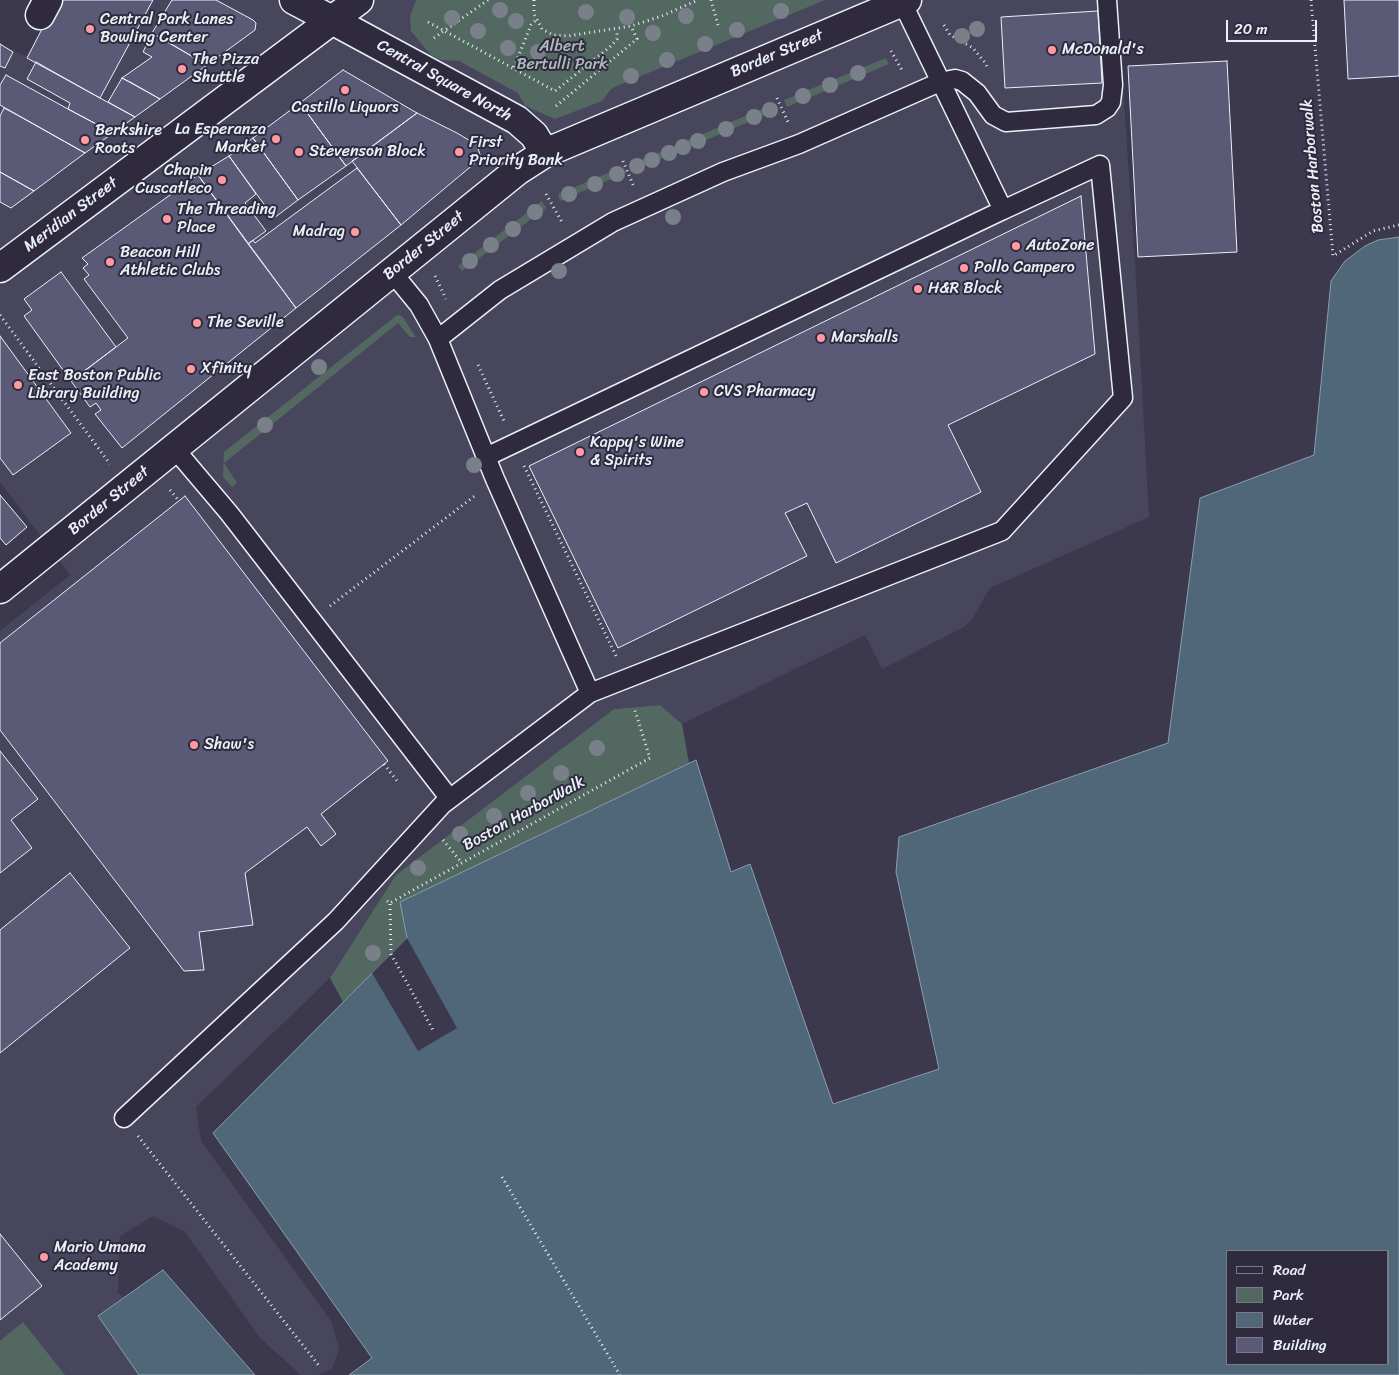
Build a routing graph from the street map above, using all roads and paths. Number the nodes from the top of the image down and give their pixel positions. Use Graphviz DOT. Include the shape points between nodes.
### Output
graph roads {
  1 [pos="294,0"];
  2 [pos="358,0"];
  3 [pos="488,0"];
  4 [pos="534,0"];
  5 [pos="698,0"];
  6 [pos="710,0"];
  7 [pos="1107,0"];
  8 [pos="1311,0"];
  9 [pos="904,1"];
  10 [pos="332,20"];
  11 [pos="536,20"];
  12 [pos="428,22"];
  13 [pos="718,25"];
  14 [pos="631,26"];
  15 [pos="445,30"];
  16 [pos="617,30"];
  17 [pos="434,38"];
  18 [pos="891,51"];
  19 [pos="514,67"];
  20 [pos="905,77"];
  21 [pos="940,82"];
  22 [pos="556,106"];
  23 [pos="545,153"];
  24 [pos="546,194"];
  25 [pos="1004,210"];
  26 [pos="1399,225"];
  27 [pos="575,245"];
  28 [pos="3,260"];
  29 [pos="392,272"];
  30 [pos="435,276"];
  31 [pos="447,301"];
  32 [pos="0,315"];
  33 [pos="438,339"];
  34 [pos="476,362"];
  35 [pos="504,421"];
  36 [pos="174,448"];
  37 [pos="520,456"];
  38 [pos="486,457"];
  39 [pos="111,465"];
  40 [pos="170,490"];
  41 [pos="479,493"];
  42 [pos="179,501"];
  43 [pos="0,589"];
  44 [pos="328,608"];
  45 [pos="619,661"];
  46 [pos="590,693"];
  47 [pos="634,708"];
  48 [pos="384,764"];
  49 [pos="397,781"];
  50 [pos="450,799"];
  51 [pos="442,839"];
  52 [pos="462,863"];
  53 [pos="366,887"];
  54 [pos="390,903"];
  55 [pos="433,1030"];
  56 [pos="124,1118"];
  57 [pos="502,1177"];
  58 [pos="320,1368"];
  59 [pos="620,1375"];
  1 -- 10 [label="main road, Central Square North"];
  2 -- 10 [label="main road, Meridian Street"];
  3 -- 15 [label="path"];
  4 -- 11 [label="path"];
  5 -- 14 [label="path"];
  6 -- 13 [label="path"];
  7 -- 21 [label="lane" via="1113,85 1108,108 1096,115 1006,122 993,115 962,81"];
  8 -- 26 [label="path, Boston Harborwalk" via="1333,256 1373,231"];
  9 -- 21 [label="lane"];
  9 -- 23 [label="main road, Border Street"];
  10 -- 23 [label="main road, Central Square North" via="517,120 534,134"];
  10 -- 28 [label="main road, Meridian Street"];
  11 -- 16 [label="path" via="542,29 560,36"];
  11 -- 19 [label="path"];
  12 -- 15 [label="path"];
  14 -- 16 [label="path"];
  14 -- 22 [label="path" via="637,39"];
  15 -- 17 [label="path"];
  15 -- 19 [label="path"];
  16 -- 19 [label="path" via="617,38 611,46 555,91"];
  18 -- 20 [label="path"];
  21 -- 25 [label="lane"];
  21 -- 27 [label="lane" via="799,144 724,172 613,222"];
  23 -- 29 [label="main road, Border Street" via="517,171"];
  24 -- 27 [label="path"];
  25 -- 38 [label="lane"];
  25 -- 46 [label="lane" via="1100,165 1123,398 1002,531"];
  27 -- 33 [label="lane" via="500,290"];
  29 -- 33 [label="lane" via="419,305"];
  29 -- 36 [label="main road, Border Street"];
  30 -- 31 [label="path"];
  32 -- 39 [label="path"];
  33 -- 38 [label="lane"];
  34 -- 35 [label="path"];
  36 -- 43 [label="main road, Border Street"];
  36 -- 50 [label="lane" via="229,513"];
  37 -- 45 [label="path"];
  38 -- 46 [label="lane"];
  40 -- 42 [label="path"];
  41 -- 44 [label="path"];
  46 -- 50 [label="lane"];
  47 -- 52 [label="path, Boston HarborWalk" via="650,758"];
  48 -- 49 [label="path"];
  50 -- 53 [label="lane" via="427,819"];
  51 -- 52 [label="path"];
  52 -- 54 [label="path, Boston HarborWalk"];
  53 -- 54 [label="path"];
  53 -- 56 [label="lane" via="336,921"];
  54 -- 55 [label="path" via="391,954"];
  56 -- 58 [label="path"];
  57 -- 59 [label="path"];
}
